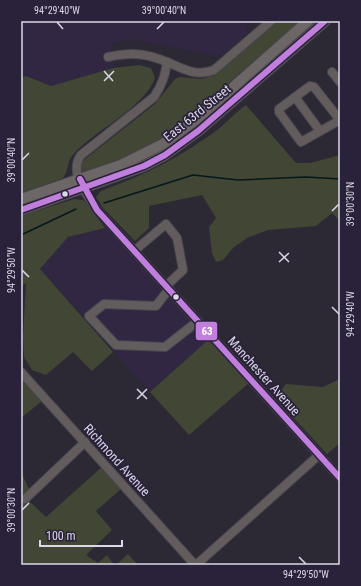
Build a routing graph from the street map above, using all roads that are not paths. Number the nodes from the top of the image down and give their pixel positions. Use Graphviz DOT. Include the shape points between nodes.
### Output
graph roads {
  1 [pos="271,21"];
  2 [pos="308,21"];
  3 [pos="325,21"];
  4 [pos="108,57"];
  5 [pos="167,62"];
  6 [pos="332,72"];
  7 [pos="340,82"];
  8 [pos="295,97"];
  9 [pos="340,120"];
  10 [pos="320,131"];
  11 [pos="81,184"];
  12 [pos="21,199"];
  13 [pos="21,210"];
  14 [pos="134,251"];
  15 [pos="167,288"];
  16 [pos="198,321"];
  17 [pos="21,372"];
  18 [pos="85,442"];
  19 [pos="319,455"];
  20 [pos="340,478"];
  21 [pos="25,499"];
  22 [pos="196,565"];
  1 -- 5 [label="street" via="214,70 196,74"];
  2 -- 11 [label="main road, East 63rd Street" via="179,133 143,156"];
  3 -- 11 [label="main road, East 63rd Street" via="182,144 144,166"];
  4 -- 5 [label="street" via="138,53"];
  5 -- 11 [label="street" via="161,87 154,97 81,155 76,162 75,169"];
  6 -- 7 [label="street"];
  8 -- 9 [label="street" via="312,86"];
  8 -- 10 [label="street"];
  8 -- 10 [label="street" via="279,112 299,140 305,141"];
  9 -- 10 [label="street"];
  11 -- 12 [label="main road, East 63rd Street"];
  11 -- 13 [label="main road, East 63rd Street"];
  11 -- 14 [label="street, Manchester Avenue" via="98,210"];
  14 -- 15 [label="street, Manchester Avenue"];
  14 -- 15 [label="street" via="166,224 177,238 183,270"];
  15 -- 16 [label="street, Manchester Avenue"];
  15 -- 16 [label="street" via="156,306 104,304 89,316 116,345 165,347"];
  16 -- 19 [label="street, Manchester Avenue"];
  17 -- 18 [label="street, Richmond Avenue"];
  18 -- 21 [label="street"];
  18 -- 22 [label="street, Richmond Avenue"];
  19 -- 20 [label="street, Manchester Avenue"];
  19 -- 22 [label="street"];
}
